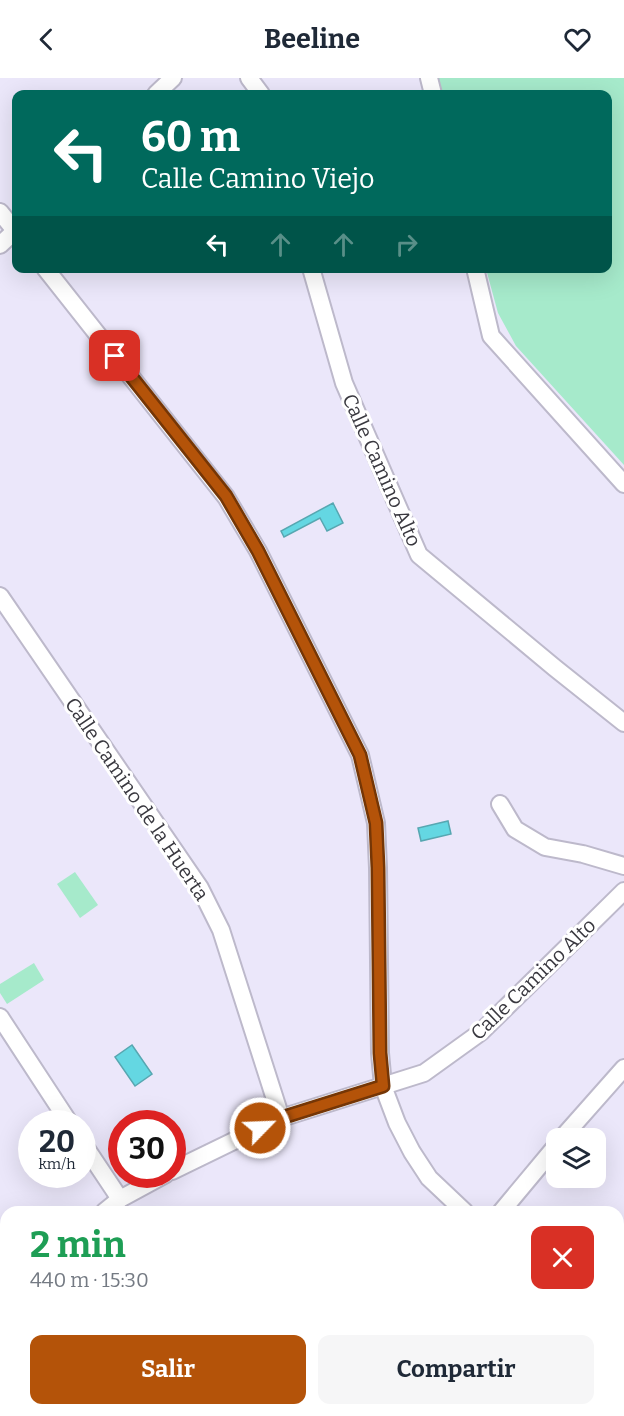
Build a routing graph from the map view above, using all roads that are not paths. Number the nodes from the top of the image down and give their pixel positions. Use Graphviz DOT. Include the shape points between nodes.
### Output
graph roads {
  1 [pos="173,78"];
  2 [pos="160,90"];
  3 [pos="0,212"];
  4 [pos="12,226"];
  5 [pos="12,234"];
  6 [pos="0,245"];
  7 [pos="49,273"];
  8 [pos="312,273"];
  9 [pos="476,273"];
  10 [pos="624,483"];
  11 [pos="0,596"];
  12 [pos="624,723"];
  13 [pos="500,804"];
  14 [pos="624,866"];
  15 [pos="624,891"];
  16 [pos="0,1017"];
  17 [pos="624,1068"];
  18 [pos="383,1086"];
  19 [pos="61,1110"];
  20 [pos="281,1118"];
  21 [pos="571,1128"];
  22 [pos="546,1158"];
  23 [pos="96,1163"];
  24 [pos="186,1164"];
  25 [pos="139,1188"];
  26 [pos="120,1198"];
  27 [pos="111,1206"];
  28 [pos="459,1206"];
  29 [pos="506,1206"];
  1 -- 2 [label="street"];
  3 -- 4 [label="street"];
  5 -- 6 [label="street"];
  7 -- 18 [label="street" via="226,496 258,551 360,755 376,823"];
  8 -- 12 [label="street, Calle Camino Alto" via="344,383 419,555"];
  9 -- 10 [label="street" via="491,336"];
  11 -- 20 [label="street, Calle Camino de la Huerta" via="200,888 221,930"];
  13 -- 14 [label="street" via="515,829 545,847"];
  15 -- 18 [label="street, Calle Camino Alto" via="481,1032 424,1073"];
  16 -- 19 [label="street"];
  17 -- 21 [label="street"];
  18 -- 20 [label="street, Calle Camino Alto"];
  18 -- 28 [label="street" via="412,1152 429,1178"];
  20 -- 24 [label="street, Calle Camino Alto"];
  22 -- 29 [label="street"];
  23 -- 26 [label="street"];
  25 -- 26 [label="street"];
  26 -- 27 [label="street"];
}
